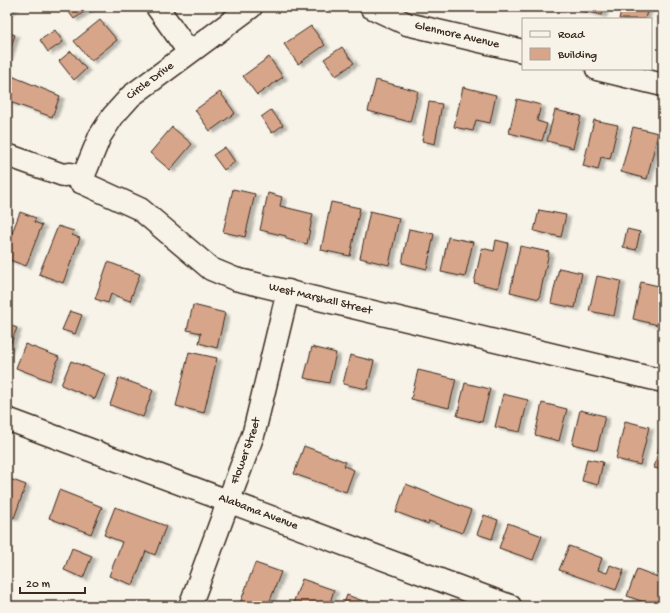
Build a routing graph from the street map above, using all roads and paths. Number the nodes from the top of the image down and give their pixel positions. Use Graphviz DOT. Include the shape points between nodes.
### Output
graph roads {
  1 [pos="157,7"];
  2 [pos="250,7"];
  3 [pos="371,7"];
  4 [pos="522,51"];
  5 [pos="189,52"];
  6 [pos="601,70"];
  7 [pos="663,84"];
  8 [pos="7,155"];
  9 [pos="82,182"];
  10 [pos="288,291"];
  11 [pos="663,381"];
  12 [pos="7,419"];
  13 [pos="228,501"];
  14 [pos="190,606"];
  15 [pos="510,606"];
  1 -- 5 [label="street"];
  2 -- 5 [label="street, Circle Drive"];
  3 -- 4 [label="street, Glenmore Avenue" via="407,24"];
  5 -- 9 [label="street, Circle Drive" via="131,96 113,116 100,136"];
  6 -- 7 [label="street"];
  8 -- 9 [label="street, West Marshall Street" via="63,175 71,174"];
  9 -- 10 [label="street, West Marshall Street" via="140,209 211,269 235,280"];
  10 -- 11 [label="street, West Marshall Street"];
  10 -- 13 [label="street, Flower Street" via="254,432"];
  12 -- 13 [label="street, Alabama Avenue"];
  13 -- 14 [label="street, Flower Street"];
  13 -- 15 [label="street, Alabama Avenue"];
}
